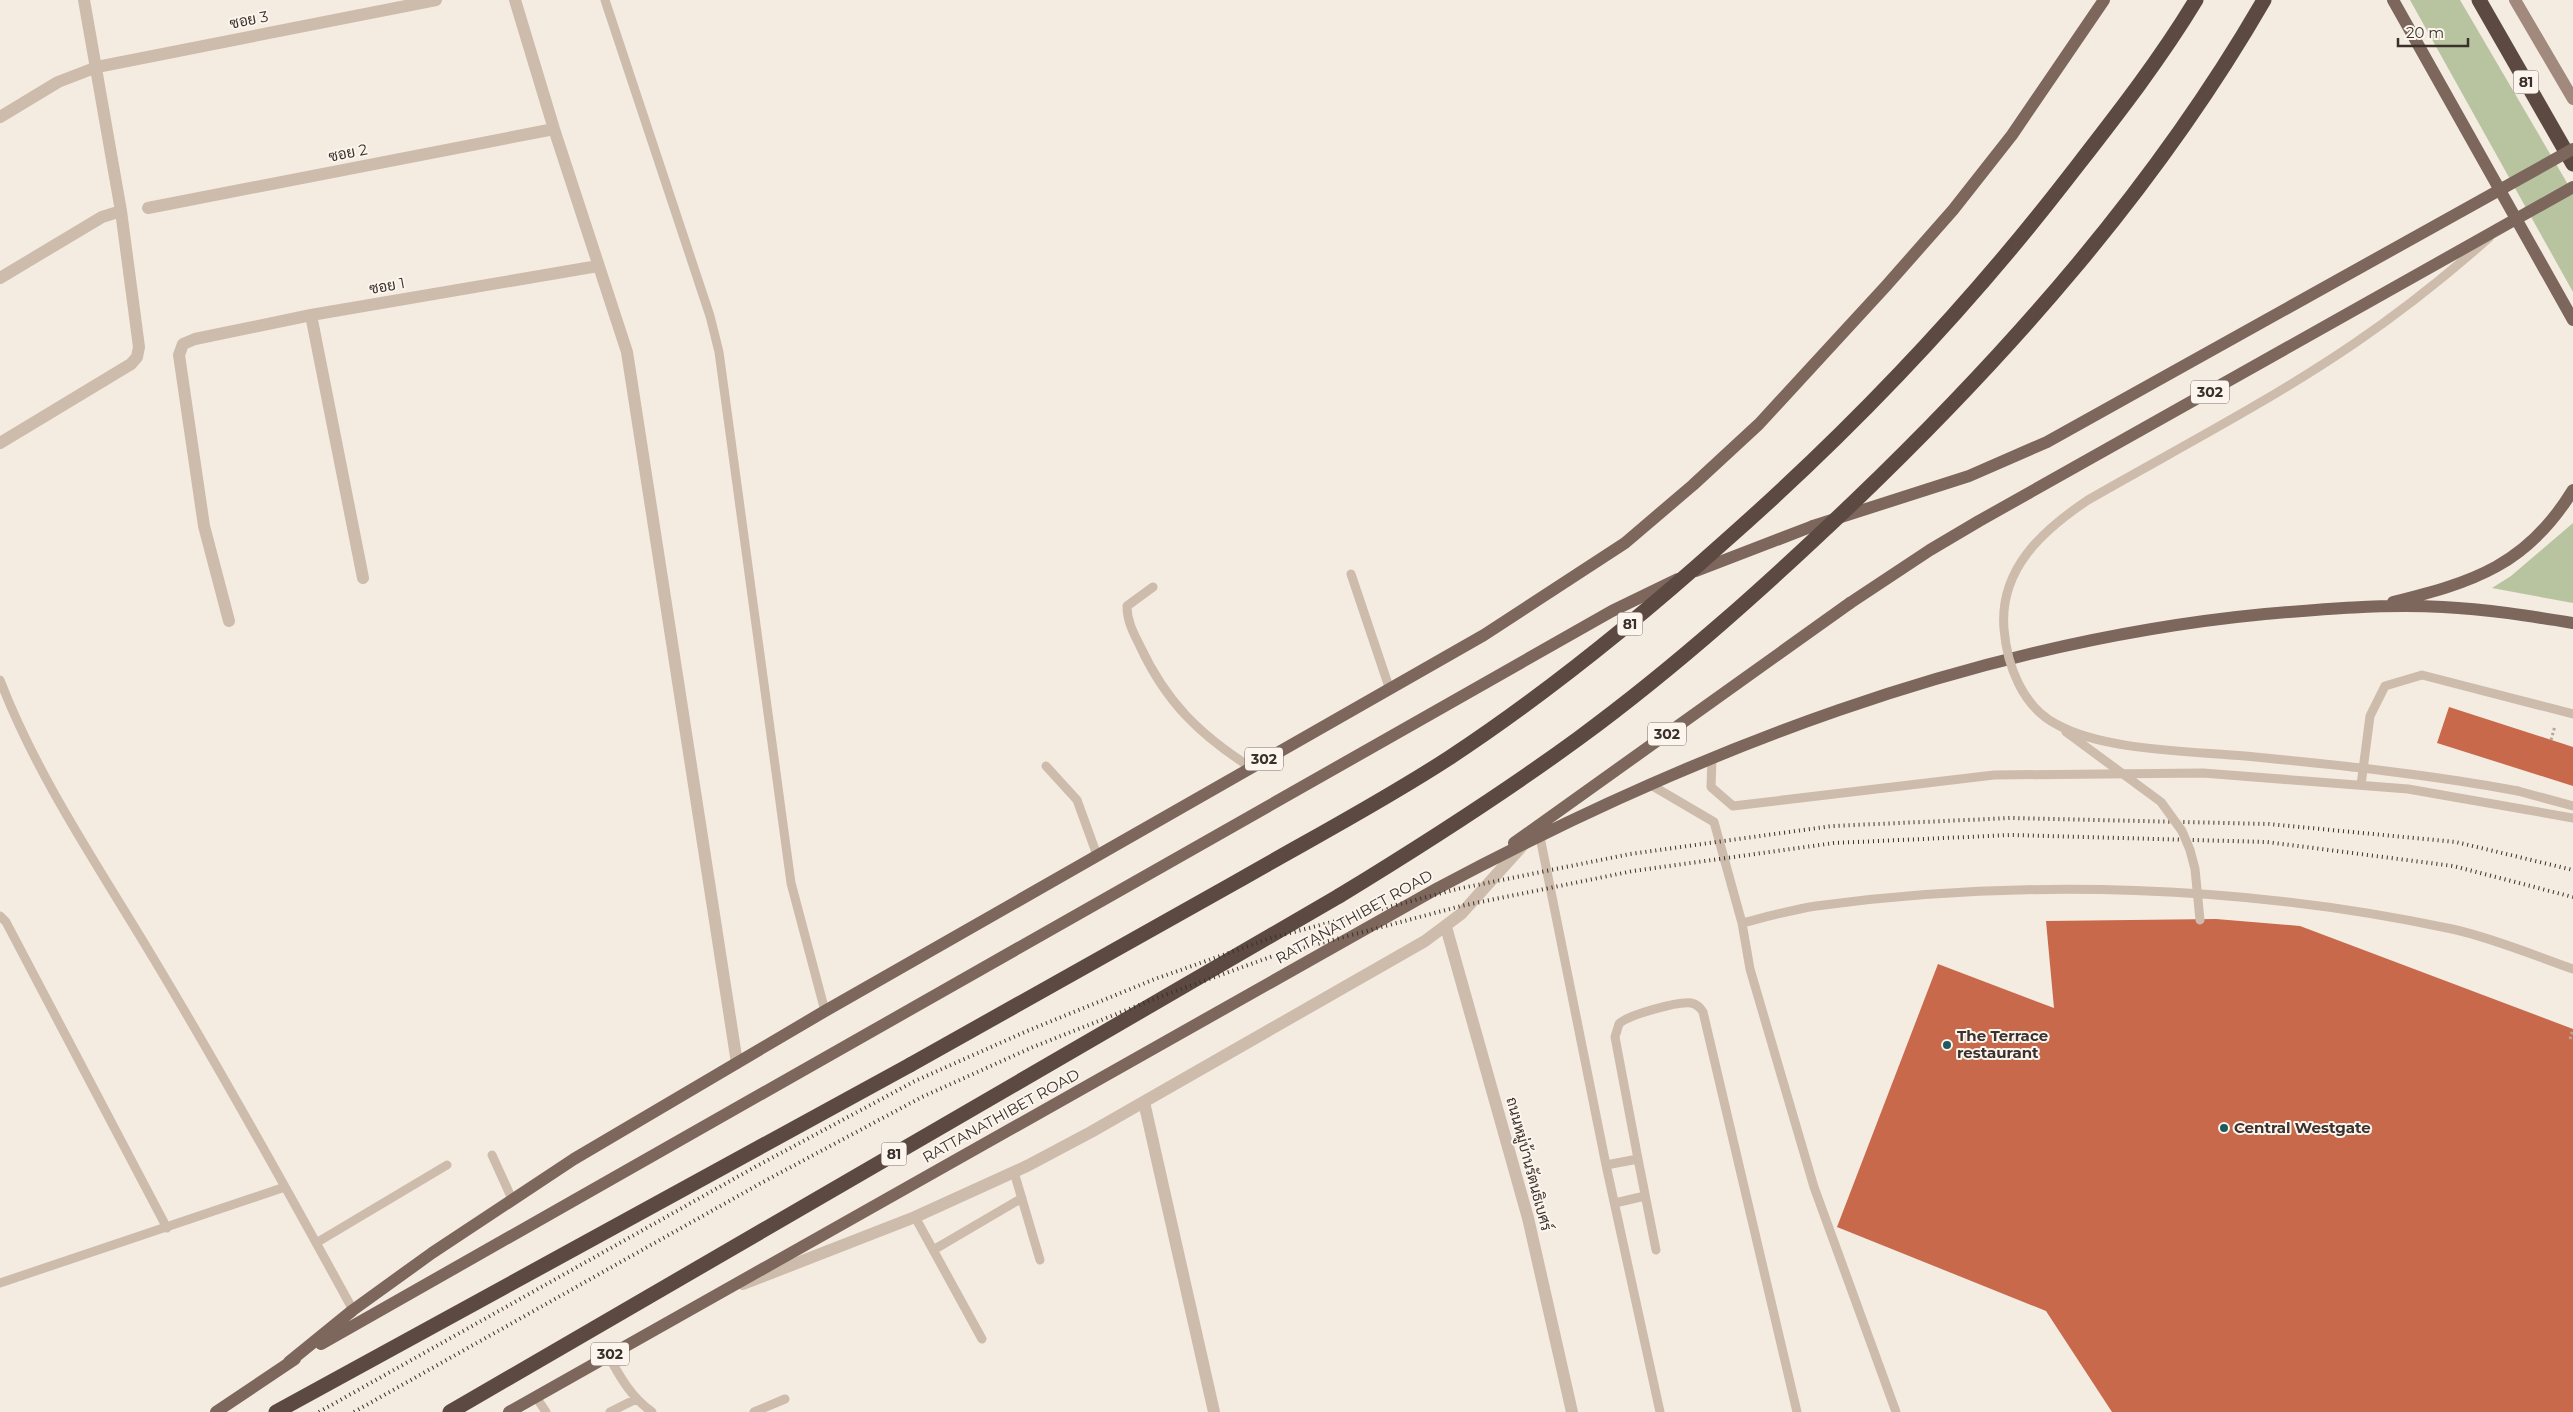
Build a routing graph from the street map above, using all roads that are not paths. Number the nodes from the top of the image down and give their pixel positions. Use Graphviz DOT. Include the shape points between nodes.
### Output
graph roads {
  1 [pos="84,0"];
  2 [pos="436,0"];
  3 [pos="515,0"];
  4 [pos="605,0"];
  5 [pos="2104,0"];
  6 [pos="2196,0"];
  7 [pos="2264,0"];
  8 [pos="2393,0"];
  9 [pos="2478,0"];
  10 [pos="2515,0"];
  11 [pos="97,67"];
  12 [pos="2573,99"];
  13 [pos="0,117"];
  14 [pos="554,129"];
  15 [pos="2573,149"];
  16 [pos="2573,164"];
  17 [pos="2573,187"];
  18 [pos="148,208"];
  19 [pos="121,211"];
  20 [pos="2501,228"];
  21 [pos="598,266"];
  22 [pos="0,278"];
  23 [pos="311,315"];
  24 [pos="2573,320"];
  25 [pos="0,443"];
  26 [pos="2573,490"];
  27 [pos="1350,574"];
  28 [pos="363,578"];
  29 [pos="1153,588"];
  30 [pos="2371,607"];
  31 [pos="229,621"];
  32 [pos="2573,623"];
  33 [pos="0,680"];
  34 [pos="1389,687"];
  35 [pos="2573,714"];
  36 [pos="2056,724"];
  37 [pos="1712,759"];
  38 [pos="1046,766"];
  39 [pos="1250,767"];
  40 [pos="2361,785"];
  41 [pos="1651,786"];
  42 [pos="2573,806"];
  43 [pos="2573,818"];
  44 [pos="1540,837"];
  45 [pos="1523,845"];
  46 [pos="1097,855"];
  47 [pos="1483,864"];
  48 [pos="0,916"];
  49 [pos="2200,920"];
  50 [pos="1742,923"];
  51 [pos="1446,927"];
  52 [pos="2573,969"];
  53 [pos="824,1011"];
  54 [pos="737,1062"];
  55 [pos="1144,1102"];
  56 [pos="492,1155"];
  57 [pos="1638,1160"];
  58 [pos="447,1165"];
  59 [pos="1606,1165"];
  60 [pos="1014,1172"];
  61 [pos="285,1187"];
  62 [pos="1646,1196"];
  63 [pos="1022,1198"];
  64 [pos="512,1199"];
  65 [pos="1615,1202"];
  66 [pos="915,1217"];
  67 [pos="167,1228"];
  68 [pos="316,1243"];
  69 [pos="934,1249"];
  70 [pos="1656,1250"];
  71 [pos="1040,1260"];
  72 [pos="0,1283"];
  73 [pos="712,1296"];
  74 [pos="354,1310"];
  75 [pos="982,1339"];
  76 [pos="608,1354"];
  77 [pos="289,1362"];
  78 [pos="536,1397"];
  79 [pos="636,1399"];
  80 [pos="785,1399"];
  81 [pos="216,1412"];
  82 [pos="276,1412"];
  83 [pos="450,1412"];
  84 [pos="509,1412"];
  85 [pos="546,1412"];
  86 [pos="610,1412"];
  87 [pos="652,1412"];
  88 [pos="754,1412"];
  89 [pos="1214,1412"];
  90 [pos="1572,1412"];
  91 [pos="1660,1412"];
  92 [pos="1798,1412"];
  93 [pos="1896,1412"];
  1 -- 11 [label="street"];
  2 -- 11 [label="street, ซอย 3"];
  3 -- 14 [label="street"];
  4 -- 53 [label="lane" via="710,316 719,352 791,884"];
  5 -- 34 [label="main road, 302" via="2042,94 1983,172 1886,286 1759,424 1625,543 1492,630"];
  6 -- 82 [label="highway, 81, bridge" via="2152,66 1989,276 1848,428 1668,593 1500,723 1386,797 910,1065"];
  7 -- 83 [label="highway, 81, bridge" via="2173,141 2094,244 1977,379 1804,549 1701,642 1642,689 1518,782 1446,831 1339,896"];
  8 -- 24 [label="main road"];
  9 -- 16 [label="highway, 81"];
  10 -- 12 [label="main road"];
  11 -- 13 [label="street, ซอย 3" via="58,82"];
  11 -- 19 [label="street"];
  14 -- 18 [label="street, ซอย 2"];
  14 -- 21 [label="street"];
  15 -- 77 [label="main road, bridge" via="2047,442 1969,476 1813,526 1710,564 1612,611"];
  17 -- 20 [label="main road, 302, bridge"];
  19 -- 22 [label="street" via="102,217"];
  19 -- 25 [label="street" via="139,347 137,357 112,376"];
  20 -- 36 [label="lane, bridge" via="2444,277 2354,343 2088,500 2056,522 2031,546 2007,590 2003,616 2005,642 2010,663 2026,696 2038,712"];
  20 -- 47 [label="main road, 302, bridge" via="1930,550 1850,603"];
  21 -- 23 [label="street, ซอย 1"];
  21 -- 54 [label="street" via="627,352"];
  23 -- 28 [label="street"];
  23 -- 31 [label="street, ซอย 1" via="195,339 183,344 179,355 204,526"];
  26 -- 30 [label="main road" via="2557,516 2526,548 2489,572 2449,588"];
  27 -- 34 [label="lane"];
  29 -- 39 [label="lane" via="1126,606 1127,619 1154,677 1197,728"];
  30 -- 32 [label="main road" via="2442,607 2507,612"];
  30 -- 37 [label="main road" via="2227,618 2081,643 1996,662 1860,703"];
  33 -- 61 [label="lane" via="58,797"];
  34 -- 39 [label="main road, 302"];
  35 -- 40 [label="lane" via="2422,675 2386,686 2370,716"];
  36 -- 42 [label="lane, bridge" via="2084,736 2125,744 2382,769 2518,791"];
  36 -- 49 [label="lane, bridge" via="2161,802 2182,831 2190,850"];
  37 -- 40 [label="lane" via="1711,787 1733,806 1994,775 2203,773"];
  37 -- 41 [label="main road"];
  38 -- 46 [label="lane" via="1077,800"];
  39 -- 46 [label="main road, 302"];
  40 -- 43 [label="lane" via="2408,789"];
  41 -- 44 [label="main road"];
  41 -- 50 [label="lane" via="1714,822"];
  44 -- 45 [label="main road"];
  44 -- 59 [label="lane"];
  45 -- 47 [label="main road"];
  45 -- 51 [label="street" via="1480,895"];
  46 -- 53 [label="main road, 302"];
  47 -- 73 [label="main road, RATTANATHIBET ROAD / 302"];
  48 -- 67 [label="lane"];
  50 -- 52 [label="lane" via="1814,906 1968,892 2143,890 2320,906 2454,929"];
  50 -- 93 [label="lane" via="1750,969 1814,1188"];
  51 -- 55 [label="street"];
  51 -- 90 [label="street, ถนนหมู่บ้านรัตนธิเบศร์" via="1528,1218"];
  53 -- 54 [label="main road, 302"];
  54 -- 64 [label="main road, 302"];
  55 -- 60 [label="street"];
  55 -- 89 [label="street"];
  56 -- 64 [label="lane"];
  57 -- 59 [label="lane"];
  57 -- 62 [label="lane"];
  57 -- 92 [label="lane" via="1616,1028 1628,1016 1686,1003 1696,1004 1703,1012"];
  58 -- 68 [label="lane"];
  59 -- 65 [label="lane"];
  60 -- 63 [label="lane"];
  60 -- 66 [label="street"];
  61 -- 67 [label="lane"];
  61 -- 68 [label="lane"];
  62 -- 65 [label="lane"];
  62 -- 70 [label="lane"];
  63 -- 69 [label="lane"];
  63 -- 71 [label="lane"];
  64 -- 74 [label="main road, 302"];
  65 -- 91 [label="lane"];
  66 -- 69 [label="lane"];
  66 -- 73 [label="street"];
  67 -- 72 [label="lane"];
  68 -- 74 [label="lane"];
  69 -- 75 [label="lane"];
  73 -- 76 [label="main road, RATTANATHIBET ROAD / 302"];
  74 -- 77 [label="main road, 302"];
  76 -- 78 [label="main road, RATTANATHIBET ROAD / 302"];
  76 -- 79 [label="lane"];
  77 -- 81 [label="main road, 302"];
  78 -- 84 [label="main road, RATTANATHIBET ROAD / 302"];
  78 -- 85 [label="lane"];
  79 -- 86 [label="lane"];
  79 -- 87 [label="lane"];
  80 -- 88 [label="lane"];
}
